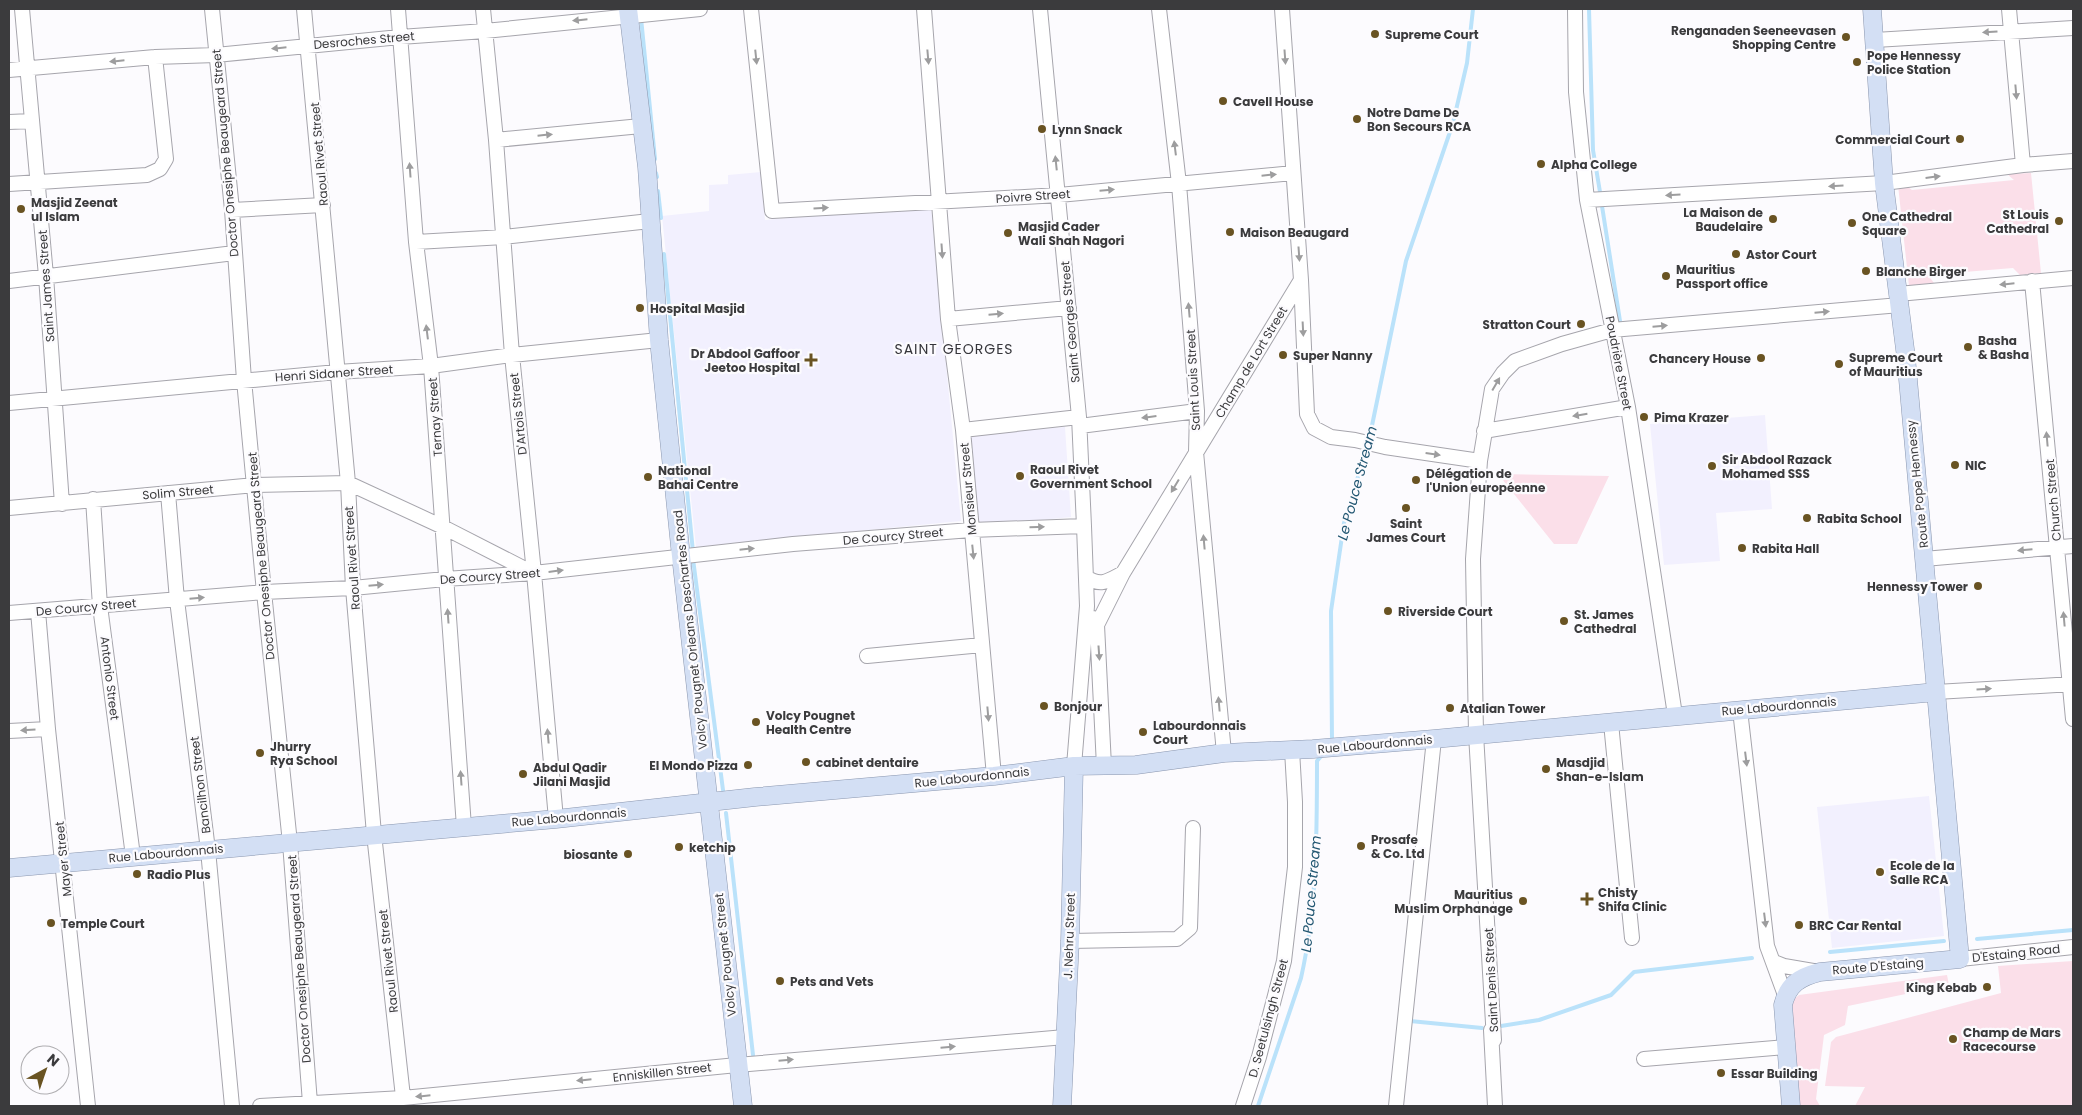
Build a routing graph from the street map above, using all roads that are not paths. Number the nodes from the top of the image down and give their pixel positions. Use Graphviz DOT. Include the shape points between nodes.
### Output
graph roads {
  1 [pos="22,9"];
  2 [pos="212,9"];
  3 [pos="304,9"];
  4 [pos="398,9"];
  5 [pos="483,9"];
  6 [pos="700,9"];
  7 [pos="751,9"];
  8 [pos="924,9"];
  9 [pos="1040,9"];
  10 [pos="1159,9"];
  11 [pos="1282,9"];
  12 [pos="1576,9"];
  13 [pos="1872,9"];
  14 [pos="2009,9"];
  15 [pos="628,12"];
  16 [pos="2073,28"];
  17 [pos="485,31"];
  18 [pos="2011,31"];
  19 [pos="400,37"];
  20 [pos="1875,40"];
  21 [pos="309,45"];
  22 [pos="216,55"];
  23 [pos="154,57"];
  24 [pos="9,70"];
  25 [pos="28,70"];
  26 [pos="32,121"];
  27 [pos="9,122"];
  28 [pos="641,126"];
  29 [pos="496,140"];
  30 [pos="2073,161"];
  31 [pos="2023,165"];
  32 [pos="1293,172"];
  33 [pos="38,181"];
  34 [pos="1884,183"];
  35 [pos="9,184"];
  36 [pos="1179,184"];
  37 [pos="1059,194"];
  38 [pos="1587,200"];
  39 [pos="938,202"];
  40 [pos="323,205"];
  41 [pos="232,210"];
  42 [pos="650,221"];
  43 [pos="504,237"];
  44 [pos="416,242"];
  45 [pos="234,253"];
  46 [pos="46,276"];
  47 [pos="2073,278"];
  48 [pos="1301,280"];
  49 [pos="9,281"];
  50 [pos="2032,281"];
  51 [pos="1899,300"];
  52 [pos="1069,308"];
  53 [pos="948,319"];
  54 [pos="1612,330"];
  55 [pos="659,340"];
  56 [pos="512,355"];
  57 [pos="431,366"];
  58 [pos="337,372"];
  59 [pos="244,380"];
  60 [pos="53,400"];
  61 [pos="9,403"];
  62 [pos="1628,407"];
  63 [pos="1197,411"];
  64 [pos="1079,422"];
  65 [pos="962,430"];
  66 [pos="1484,431"];
  67 [pos="1196,452"];
  68 [pos="1480,461"];
  69 [pos="348,483"];
  70 [pos="255,485"];
  71 [pos="168,493"];
  72 [pos="93,499"];
  73 [pos="62,504"];
  74 [pos="9,508"];
  75 [pos="1084,526"];
  76 [pos="443,527"];
  77 [pos="971,530"];
  78 [pos="2073,546"];
  79 [pos="2057,547"];
  80 [pos="689,555"];
  81 [pos="1924,560"];
  82 [pos="534,573"];
  83 [pos="1123,573"];
  84 [pos="1086,577"];
  85 [pos="445,579"];
  86 [pos="353,588"];
  87 [pos="264,592"];
  88 [pos="177,600"];
  89 [pos="100,606"];
  90 [pos="1087,606"];
  91 [pos="38,611"];
  92 [pos="9,613"];
  93 [pos="1097,625"];
  94 [pos="982,646"];
  95 [pos="867,656"];
  96 [pos="2071,684"];
  97 [pos="1080,688"];
  98 [pos="1101,688"];
  99 [pos="1936,692"];
  100 [pos="1740,710"];
  101 [pos="1675,715"];
  102 [pos="2073,719"];
  103 [pos="1611,723"];
  104 [pos="48,729"];
  105 [pos="9,732"];
  106 [pos="1434,739"];
  107 [pos="1476,739"];
  108 [pos="1292,750"];
  109 [pos="1224,752"];
  110 [pos="1074,766"];
  111 [pos="1104,766"];
  112 [pos="994,776"];
  113 [pos="709,803"];
  114 [pos="556,819"];
  115 [pos="464,827"];
  116 [pos="1193,828"];
  117 [pos="374,834"];
  118 [pos="290,843"];
  119 [pos="208,850"];
  120 [pos="133,856"];
  121 [pos="64,863"];
  122 [pos="9,868"];
  123 [pos="1632,938"];
  124 [pos="1070,941"];
  125 [pos="2073,947"];
  126 [pos="1960,959"];
  127 [pos="1774,962"];
  128 [pos="1820,972"];
  129 [pos="1785,995"];
  130 [pos="1065,1037"];
  131 [pos="1787,1047"];
  132 [pos="1644,1059"];
  133 [pos="737,1064"];
  134 [pos="310,1103"];
  135 [pos="403,1103"];
  136 [pos="88,1106"];
  137 [pos="232,1106"];
  138 [pos="260,1106"];
  139 [pos="743,1106"];
  140 [pos="1062,1106"];
  141 [pos="1243,1106"];
  142 [pos="1396,1106"];
  143 [pos="1495,1106"];
  144 [pos="1791,1106"];
  1 -- 25 [label="street, Saint James Street"];
  2 -- 22 [label="street, Doctor Onesiphe Beaugeard Street"];
  3 -- 21 [label="street, Raoul Rivet Street"];
  4 -- 19 [label="street, Ternay Street"];
  5 -- 17 [label="street, D'Artois Street"];
  6 -- 15 [label="street, Desroches Street" via="649,15"];
  7 -- 39 [label="street, Poivre Street, one-way" via="772,211"];
  8 -- 39 [label="street, Monsieur Street, one-way"];
  37 -- 9 [label="street, Saint Georges Street, one-way"];
  36 -- 10 [label="street, Saint Louis Street, one-way"];
  11 -- 32 [label="street, one-way"];
  12 -- 38 [label="street, Poudrière Street" via="1576,92"];
  13 -- 20 [label="main road, Route Pope Hennessy"];
  14 -- 18 [label="street"];
  15 -- 17 [label="street, Desroches Street, one-way"];
  15 -- 28 [label="main road, Volcy Pougnet Orleans Deschartes Road"];
  16 -- 18 [label="street"];
  17 -- 19 [label="street, Desroches Street"];
  17 -- 29 [label="street, D'Artois Street"];
  18 -- 20 [label="street, one-way"];
  18 -- 31 [label="street, one-way"];
  19 -- 21 [label="street, Desroches Street"];
  44 -- 19 [label="street, Ternay Street, one-way"];
  20 -- 34 [label="main road, Route Pope Hennessy"];
  21 -- 22 [label="street, Desroches Street, one-way"];
  21 -- 40 [label="street, Raoul Rivet Street"];
  22 -- 23 [label="street, Desroches Street"];
  22 -- 41 [label="street, Doctor Onesiphe Beaugeard Street"];
  23 -- 25 [label="street, Desroches Street, one-way"];
  23 -- 33 [label="street" via="166,159 160,169 147,175"];
  24 -- 25 [label="street, Desroches Street"];
  25 -- 26 [label="street, Saint James Street"];
  26 -- 27 [label="street"];
  26 -- 33 [label="street, Saint James Street"];
  29 -- 28 [label="street, one-way"];
  28 -- 42 [label="main road, Volcy Pougnet Orleans Deschartes Road"];
  29 -- 43 [label="street, D'Artois Street"];
  30 -- 31 [label="street"];
  34 -- 31 [label="street, one-way"];
  36 -- 32 [label="street, Poivre Street, one-way"];
  32 -- 48 [label="street, one-way"];
  33 -- 35 [label="street"];
  33 -- 46 [label="street, Saint James Street"];
  34 -- 38 [label="street, one-way"];
  34 -- 51 [label="main road, Route Pope Hennessy"];
  37 -- 36 [label="street, Poivre Street, one-way"];
  63 -- 36 [label="street, Saint Louis Street, one-way"];
  37 -- 39 [label="street, Poivre Street"];
  37 -- 52 [label="street, Saint Georges Street"];
  38 -- 54 [label="street, Poudrière Street"];
  39 -- 53 [label="street, Monsieur Street, one-way"];
  40 -- 41 [label="street"];
  40 -- 58 [label="street, Raoul Rivet Street"];
  41 -- 45 [label="street, Doctor Onesiphe Beaugeard Street"];
  42 -- 43 [label="street"];
  42 -- 55 [label="main road, Volcy Pougnet Orleans Deschartes Road"];
  43 -- 44 [label="street"];
  43 -- 56 [label="street, D'Artois Street"];
  57 -- 44 [label="street, Ternay Street, one-way"];
  45 -- 46 [label="street"];
  45 -- 59 [label="street, Doctor Onesiphe Beaugeard Street"];
  46 -- 49 [label="street"];
  46 -- 60 [label="street, Saint James Street"];
  47 -- 50 [label="street, Saint Denis Street"];
  48 -- 67 [label="street, Champ de Lort Street"];
  48 -- 68 [label="street, one-way" via="1310,422 1322,434"];
  50 -- 51 [label="street, Saint Denis Street, one-way"];
  79 -- 50 [label="street, Church Street, one-way"];
  54 -- 51 [label="street, Saint Denis Street, one-way"];
  51 -- 81 [label="main road, Route Pope Hennessy"];
  53 -- 52 [label="street, one-way"];
  52 -- 64 [label="street, Saint Georges Street"];
  53 -- 65 [label="street, Monsieur Street"];
  54 -- 62 [label="street, Poudrière Street"];
  66 -- 54 [label="street, Saint Denis Street, one-way" via="1492,388 1515,361"];
  55 -- 56 [label="street, Henri Sidaner Street"];
  55 -- 80 [label="main road, Volcy Pougnet Orleans Deschartes Road"];
  56 -- 57 [label="street, Henri Sidaner Street"];
  56 -- 82 [label="street, D'Artois Street"];
  57 -- 58 [label="street, Henri Sidaner Street"];
  57 -- 76 [label="street, Ternay Street"];
  58 -- 59 [label="street, Henri Sidaner Street"];
  58 -- 69 [label="street, Raoul Rivet Street"];
  59 -- 60 [label="street, Henri Sidaner Street"];
  59 -- 70 [label="street, Doctor Onesiphe Beaugeard Street"];
  60 -- 61 [label="street, Henri Sidaner Street"];
  60 -- 73 [label="street, Saint James Street"];
  62 -- 66 [label="street, one-way"];
  62 -- 101 [label="street, Poudrière Street"];
  63 -- 64 [label="street, one-way"];
  63 -- 67 [label="street, Saint Louis Street"];
  64 -- 65 [label="street"];
  64 -- 75 [label="street, Saint Georges Street"];
  65 -- 77 [label="street, Monsieur Street"];
  66 -- 68 [label="street, Saint Denis Street"];
  67 -- 83 [label="street, Champ de Lort Street, one-way"];
  109 -- 67 [label="street, Saint Louis Street, one-way"];
  68 -- 107 [label="street, Saint Denis Street" via="1472,559"];
  69 -- 70 [label="street, Solim Street"];
  69 -- 76 [label="street"];
  69 -- 86 [label="street, Raoul Rivet Street"];
  70 -- 71 [label="street, Solim Street"];
  70 -- 87 [label="street, Doctor Onesiphe Beaugeard Street"];
  71 -- 72 [label="street, Solim Street"];
  71 -- 88 [label="street, Bancilhon Street"];
  72 -- 73 [label="street, Solim Street"];
  72 -- 89 [label="street, Antonio Street"];
  73 -- 74 [label="street, Solim Street"];
  77 -- 75 [label="street, De Courcy Street, one-way"];
  75 -- 84 [label="street, Saint Georges Street"];
  76 -- 82 [label="street"];
  76 -- 85 [label="street, Ternay Street"];
  80 -- 77 [label="street, De Courcy Street, one-way"];
  77 -- 94 [label="street, Monsieur Street, one-way"];
  78 -- 79 [label="street"];
  79 -- 81 [label="street, one-way"];
  96 -- 79 [label="street, Church Street, one-way"];
  82 -- 80 [label="street, De Courcy Street, one-way"];
  80 -- 113 [label="main road, Volcy Pougnet Orleans Deschartes Road"];
  81 -- 99 [label="main road, Route Pope Hennessy"];
  82 -- 85 [label="street, De Courcy Street"];
  114 -- 82 [label="street, D'Artois Street, one-way"];
  83 -- 84 [label="street" via="1104,583"];
  83 -- 93 [label="street, Champ de Lort Street"];
  84 -- 90 [label="street, Saint Georges Street"];
  86 -- 85 [label="street, De Courcy Street, one-way"];
  115 -- 85 [label="street, Ternay Street, one-way"];
  86 -- 87 [label="street, De Courcy Street"];
  86 -- 117 [label="street, Raoul Rivet Street"];
  88 -- 87 [label="street, De Courcy Street, one-way"];
  87 -- 118 [label="street, Doctor Onesiphe Beaugeard Street"];
  88 -- 89 [label="street, De Courcy Street"];
  88 -- 119 [label="street, Bancilhon Street"];
  89 -- 91 [label="street, De Courcy Street"];
  89 -- 120 [label="street, Antonio Street"];
  90 -- 93 [label="street, Saint Georges Street"];
  90 -- 97 [label="street, Saint Georges Street"];
  91 -- 92 [label="street, De Courcy Street"];
  91 -- 104 [label="street, Mayer Street"];
  93 -- 98 [label="street, Saint Georges Street, one-way"];
  94 -- 95 [label="street"];
  94 -- 112 [label="street, Monsieur Street, one-way"];
  99 -- 96 [label="street, one-way"];
  96 -- 102 [label="street, Church Street"];
  97 -- 98 [label="street"];
  97 -- 110 [label="street, Saint Georges Street"];
  98 -- 111 [label="street, Saint Georges Street"];
  99 -- 100 [label="main road, Rue Labourdonnais"];
  99 -- 126 [label="main road, Route Pope Hennessy"];
  100 -- 101 [label="main road, Rue Labourdonnais"];
  100 -- 127 [label="street, one-way" via="1768,946"];
  101 -- 103 [label="main road, Rue Labourdonnais"];
  103 -- 107 [label="main road, Rue Labourdonnais"];
  103 -- 123 [label="street"];
  104 -- 105 [label="street, one-way"];
  104 -- 121 [label="street, Mayer Street"];
  106 -- 107 [label="main road, Rue Labourdonnais"];
  106 -- 108 [label="main road, Rue Labourdonnais"];
  106 -- 142 [label="street"];
  107 -- 107 [label="street, Saint Denis Street" via="1494,1040 1493,1016"];
  107 -- 143 [label="street, Saint Denis Street"];
  108 -- 109 [label="main road, Rue Labourdonnais"];
  108 -- 141 [label="street, D. Seetulsingh Street" via="1296,802 1295,867 1284,961"];
  109 -- 111 [label="main road, Rue Labourdonnais" via="1136,765"];
  110 -- 111 [label="main road, Rue Labourdonnais"];
  110 -- 112 [label="main road, Rue Labourdonnais"];
  110 -- 124 [label="main road, J. Nehru Street"];
  112 -- 113 [label="main road, Rue Labourdonnais"];
  113 -- 114 [label="main road, Rue Labourdonnais"];
  113 -- 133 [label="main road, Volcy Pougnet Street"];
  114 -- 115 [label="main road, Rue Labourdonnais"];
  115 -- 117 [label="main road, Rue Labourdonnais"];
  116 -- 124 [label="street" via="1190,928 1184,934 1177,939"];
  117 -- 118 [label="main road, Rue Labourdonnais"];
  117 -- 135 [label="street, Raoul Rivet Street"];
  118 -- 119 [label="main road, Rue Labourdonnais"];
  118 -- 134 [label="street, Doctor Onesiphe Beaugeard Street"];
  119 -- 120 [label="main road, Rue Labourdonnais"];
  119 -- 137 [label="street, Bancilhon Street"];
  120 -- 121 [label="main road, Rue Labourdonnais"];
  121 -- 122 [label="main road, Rue Labourdonnais"];
  121 -- 136 [label="street, Mayer Street"];
  124 -- 130 [label="main road, J. Nehru Street"];
  125 -- 126 [label="street, D'Estaing Road"];
  126 -- 128 [label="main road, Route D'Estaing"];
  127 -- 128 [label="street"];
  127 -- 129 [label="street"];
  128 -- 129 [label="main road, Route D'Estaing" via="1798,980"];
  129 -- 131 [label="main road"];
  133 -- 130 [label="street, Enniskillen Street, one-way"];
  130 -- 140 [label="main road, J. Nehru Street"];
  131 -- 132 [label="street"];
  131 -- 144 [label="main road"];
  133 -- 135 [label="street, Enniskillen Street, one-way"];
  133 -- 139 [label="main road, Volcy Pougnet Street"];
  134 -- 135 [label="street, Enniskillen Street"];
  134 -- 138 [label="street, Enniskillen Street"];
}
